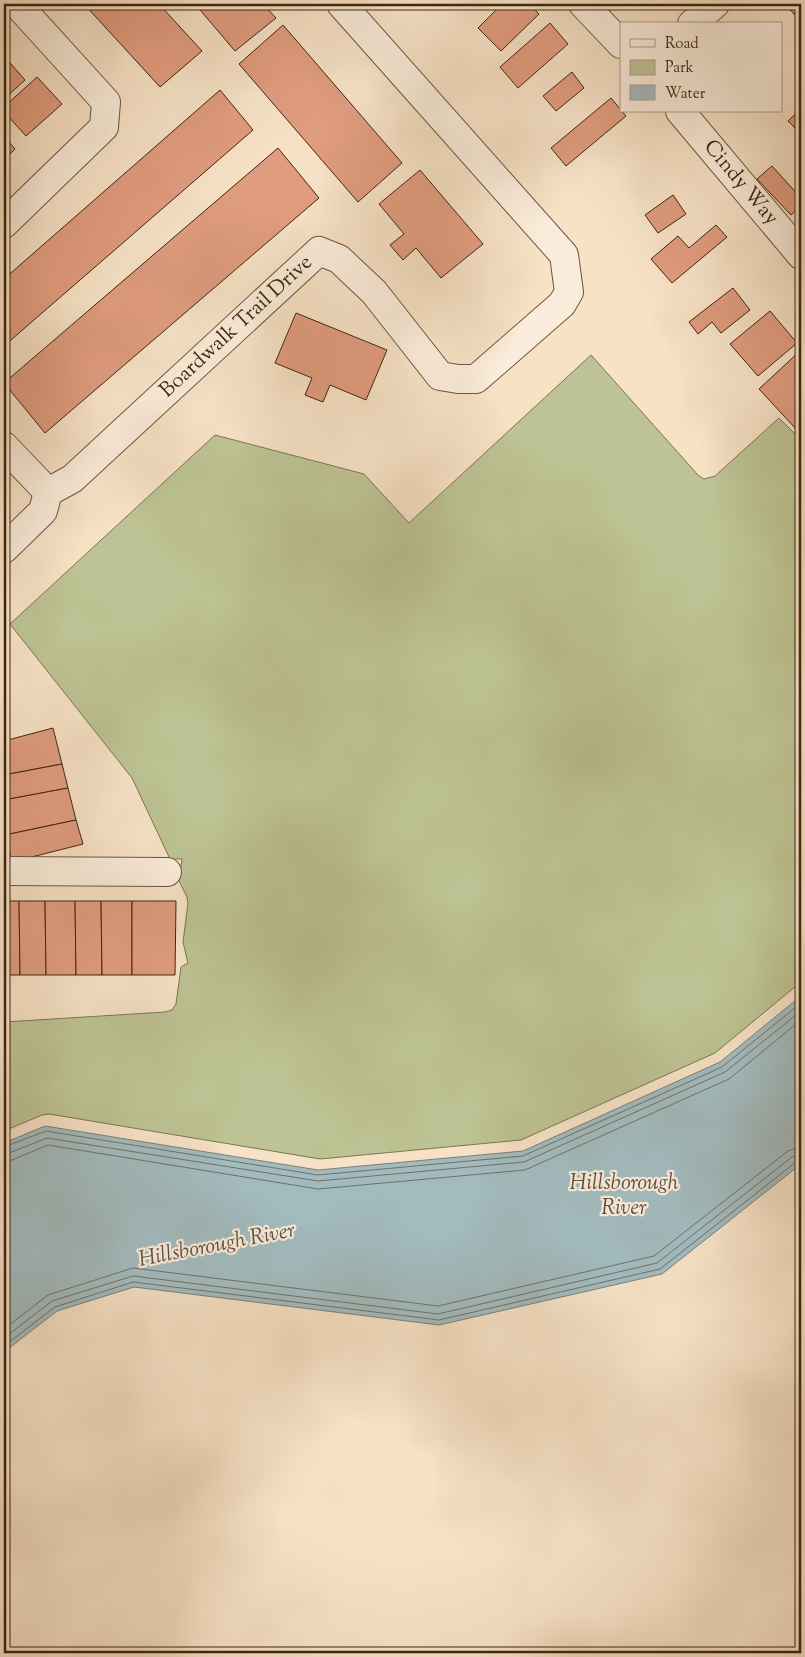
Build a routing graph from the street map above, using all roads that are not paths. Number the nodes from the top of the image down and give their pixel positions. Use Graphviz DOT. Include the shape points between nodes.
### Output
graph roads {
  1 [pos="17,4"];
  2 [pos="341,4"];
  3 [pos="583,4"];
  4 [pos="714,4"];
  5 [pos="694,22"];
  6 [pos="620,43"];
  7 [pos="681,112"];
  8 [pos="4,224"];
  9 [pos="795,238"];
  10 [pos="5,449"];
  11 [pos="48,492"];
  12 [pos="4,549"];
  13 [pos="4,871"];
  14 [pos="167,872"];
  1 -- 8 [label="street" via="106,102 104,127"];
  2 -- 11 [label="street, Boardwalk Trail Drive" via="564,255 569,292 562,304 476,379 440,376 374,292 338,259 319,251 72,479"];
  3 -- 6 [label="street"];
  4 -- 5 [label="street"];
  7 -- 9 [label="street, Cindy Way"];
  10 -- 11 [label="street"];
  11 -- 12 [label="street" via="43,511"];
  13 -- 14 [label="street"];
}
